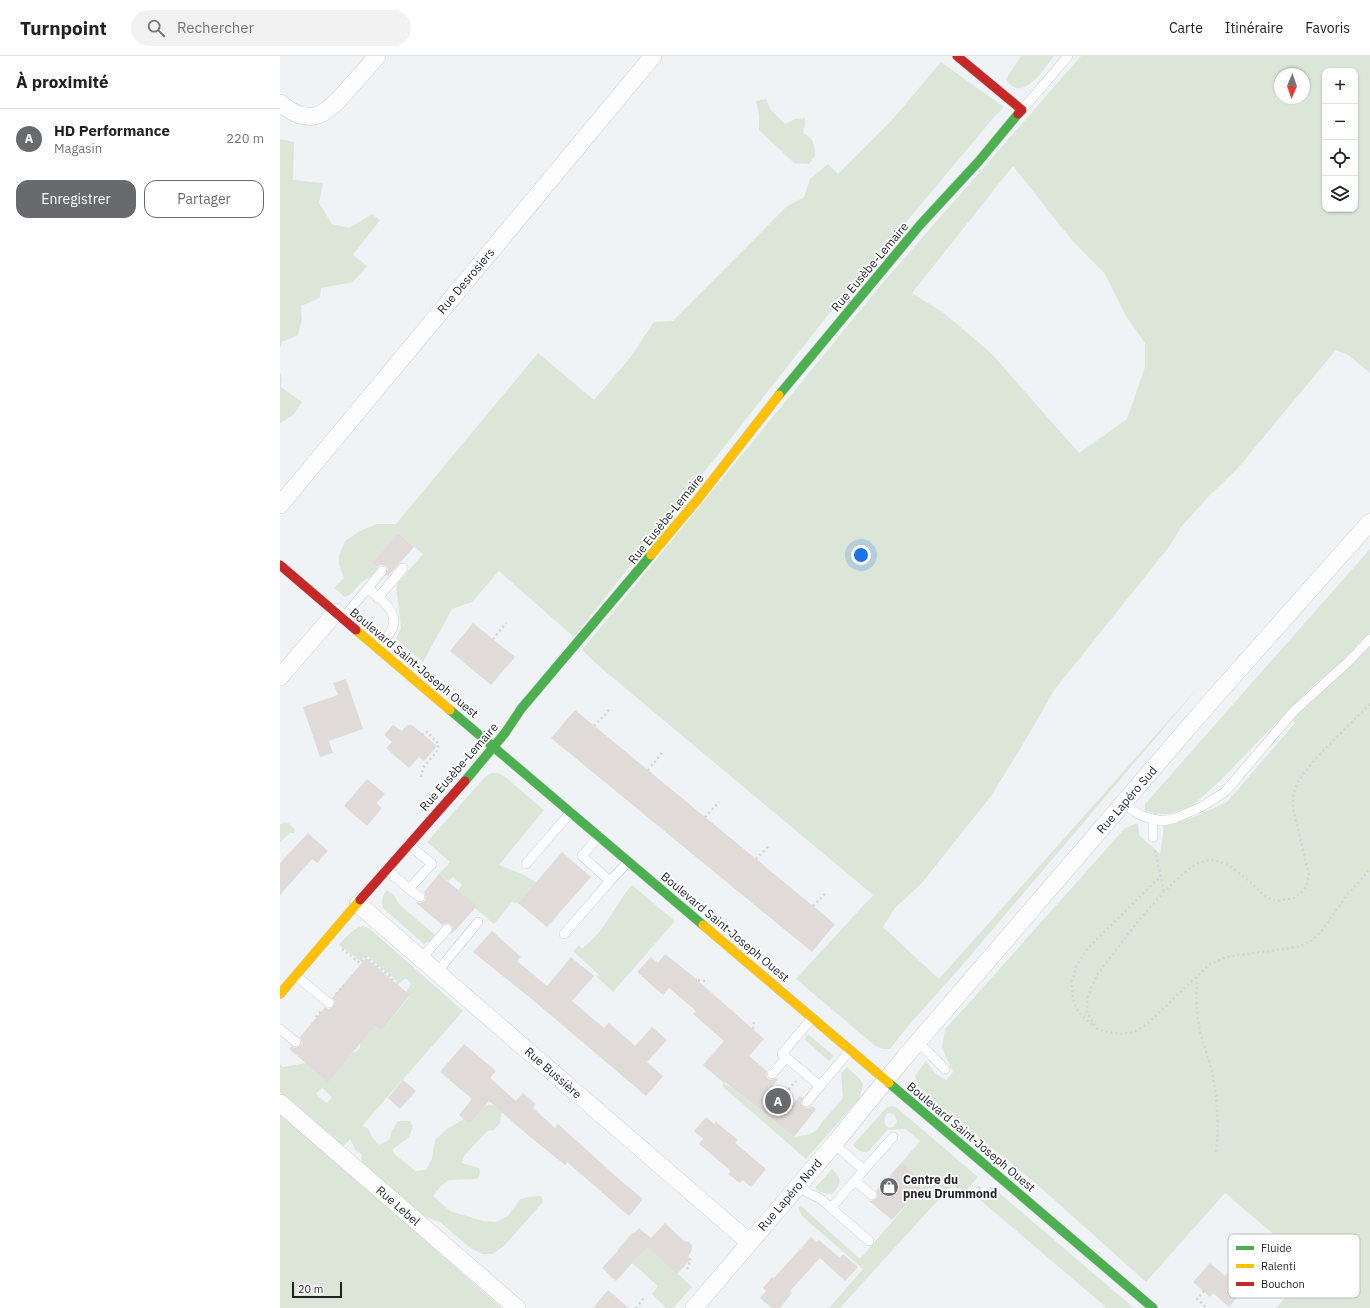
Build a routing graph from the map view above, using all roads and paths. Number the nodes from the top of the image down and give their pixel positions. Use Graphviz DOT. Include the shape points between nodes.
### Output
graph roads {
  1 [pos="377,56"];
  2 [pos="653,56"];
  3 [pos="957,56"];
  4 [pos="1068,56"];
  5 [pos="280,103"];
  6 [pos="1022,110"];
  7 [pos="280,505"];
  8 [pos="1370,522"];
  9 [pos="280,565"];
  10 [pos="404,568"];
  11 [pos="382,571"];
  12 [pos="368,588"];
  13 [pos="378,598"];
  14 [pos="339,615"];
  15 [pos="506,623"];
  16 [pos="493,639"];
  17 [pos="1370,639"];
  18 [pos="377,647"];
  19 [pos="280,677"];
  20 [pos="1370,704"];
  21 [pos="610,709"];
  22 [pos="594,726"];
  23 [pos="422,735"];
  24 [pos="494,747"];
  25 [pos="662,752"];
  26 [pos="426,758"];
  27 [pos="430,760"];
  28 [pos="648,770"];
  29 [pos="421,777"];
  30 [pos="719,802"];
  31 [pos="1124,804"];
  32 [pos="571,812"];
  33 [pos="706,817"];
  34 [pos="1152,819"];
  35 [pos="599,836"];
  36 [pos="1153,837"];
  37 [pos="408,844"];
  38 [pos="770,845"];
  39 [pos="756,859"];
  40 [pos="628,861"];
  41 [pos="526,864"];
  42 [pos="591,864"];
  43 [pos="386,869"];
  44 [pos="1370,869"];
  45 [pos="585,872"];
  46 [pos="1161,876"];
  47 [pos="610,881"];
  48 [pos="409,889"];
  49 [pos="827,892"];
  50 [pos="1164,892"];
  51 [pos="420,897"];
  52 [pos="358,904"];
  53 [pos="814,906"];
  54 [pos="478,922"];
  55 [pos="447,929"];
  56 [pos="564,934"];
  57 [pos="328,939"];
  58 [pos="422,959"];
  59 [pos="357,961"];
  60 [pos="354,965"];
  61 [pos="437,972"];
  62 [pos="296,976"];
  63 [pos="1196,977"];
  64 [pos="698,980"];
  65 [pos="393,981"];
  66 [pos="706,981"];
  67 [pos="280,994"];
  68 [pos="329,1002"];
  69 [pos="812,1018"];
  70 [pos="754,1021"];
  71 [pos="1096,1028"];
  72 [pos="280,1029"];
  73 [pos="753,1029"];
  74 [pos="296,1042"];
  75 [pos="918,1042"];
  76 [pos="850,1050"];
  77 [pos="786,1058"];
  78 [pos="945,1069"];
  79 [pos="803,1072"];
  80 [pos="772,1074"];
  81 [pos="886,1081"];
  82 [pos="820,1086"];
  83 [pos="782,1097"];
  84 [pos="807,1102"];
  85 [pos="280,1103"];
  86 [pos="893,1137"];
  87 [pos="834,1144"];
  88 [pos="1216,1155"];
  89 [pos="864,1170"];
  90 [pos="855,1181"];
  91 [pos="798,1186"];
  92 [pos="872,1195"];
  93 [pos="831,1208"];
  94 [pos="869,1240"];
  95 [pos="749,1242"];
  96 [pos="1204,1291"];
  97 [pos="644,1298"];
  98 [pos="517,1308"];
  99 [pos="636,1308"];
  100 [pos="694,1308"];
  101 [pos="1153,1308"];
  102 [pos="1207,1308"];
  1 -- 5 [label="street" via="339,100 322,114 301,115"];
  2 -- 7 [label="street, Rue Desrosiers"];
  3 -- 6 [label="street"];
  4 -- 6 [label="lane, Rue Eusèbe-Lemaire"];
  6 -- 24 [label="street, Rue Eusèbe-Lemaire" via="920,225 834,328 698,499 521,709"];
  8 -- 31 [label="street, Rue Lapéro Sud" via="1212,700"];
  9 -- 14 [label="street, Boulevard Saint-Joseph Ouest"];
  10 -- 13 [label="lane"];
  11 -- 12 [label="lane"];
  12 -- 13 [label="lane"];
  12 -- 14 [label="lane"];
  13 -- 18 [label="lane" via="390,608 394,625"];
  14 -- 18 [label="street, Boulevard Saint-Joseph Ouest"];
  14 -- 19 [label="street"];
  15 -- 16 [label="path"];
  17 -- 34 [label="lane" via="1294,711 1225,792 1201,807 1176,818 1163,821"];
  18 -- 24 [label="street, Boulevard Saint-Joseph Ouest"];
  20 -- 50 [label="path" via="1317,757 1296,786 1293,808 1309,875 1303,891 1294,898 1276,901 1266,897 1235,869 1214,860 1205,860 1185,872"];
  21 -- 22 [label="path"];
  23 -- 27 [label="path" via="427,732 439,744 438,751"];
  24 -- 32 [label="street, Boulevard Saint-Joseph Ouest"];
  24 -- 37 [label="street, Rue Eusèbe-Lemaire"];
  25 -- 28 [label="path"];
  26 -- 27 [label="path"];
  27 -- 29 [label="path" via="423,768"];
  30 -- 33 [label="path"];
  31 -- 34 [label="lane" via="1132,811"];
  31 -- 75 [label="street, Rue Lapéro Sud"];
  32 -- 35 [label="street, Boulevard Saint-Joseph Ouest"];
  32 -- 41 [label="lane"];
  34 -- 36 [label="lane"];
  35 -- 40 [label="street, Boulevard Saint-Joseph Ouest"];
  35 -- 42 [label="lane" via="582,856"];
  36 -- 46 [label="path"];
  37 -- 43 [label="street, Rue Eusèbe-Lemaire"];
  37 -- 48 [label="lane" via="432,864"];
  38 -- 39 [label="path"];
  40 -- 47 [label="lane"];
  40 -- 69 [label="street, Boulevard Saint-Joseph Ouest"];
  42 -- 45 [label="lane"];
  42 -- 47 [label="lane"];
  43 -- 48 [label="lane"];
  43 -- 52 [label="street, Rue Eusèbe-Lemaire"];
  44 -- 63 [label="path" via="1347,895 1321,932 1310,942 1297,947 1226,957 1210,964"];
  46 -- 50 [label="path"];
  46 -- 71 [label="path" via="1087,949 1076,968 1072,982 1073,1000 1080,1012"];
  47 -- 56 [label="lane"];
  48 -- 51 [label="lane"];
  49 -- 53 [label="path"];
  50 -- 71 [label="path" via="1097,975 1087,1001 1087,1012"];
  52 -- 57 [label="street, Rue Eusèbe-Lemaire"];
  52 -- 58 [label="street, Rue Bussière"];
  54 -- 61 [label="lane"];
  55 -- 58 [label="lane"];
  57 -- 59 [label="path"];
  57 -- 62 [label="street, Rue Eusèbe-Lemaire"];
  58 -- 61 [label="street, Rue Bussière"];
  59 -- 60 [label="path"];
  59 -- 65 [label="path" via="360,963 366,957"];
  61 -- 95 [label="street, Rue Bussière"];
  62 -- 67 [label="street, Rue Eusèbe-Lemaire"];
  62 -- 68 [label="lane"];
  63 -- 71 [label="path" via="1147,1024 1134,1032 1122,1034"];
  63 -- 88 [label="path" via="1199,1026 1212,1072 1217,1105"];
  64 -- 66 [label="path"];
  69 -- 76 [label="street, Boulevard Saint-Joseph Ouest"];
  69 -- 77 [label="lane" via="782,1054"];
  70 -- 73 [label="path"];
  72 -- 74 [label="lane"];
  75 -- 78 [label="lane"];
  75 -- 81 [label="street, Rue Lapéro Sud"];
  76 -- 81 [label="street, Boulevard Saint-Joseph Ouest"];
  76 -- 82 [label="lane"];
  77 -- 79 [label="lane"];
  77 -- 80 [label="lane"];
  79 -- 82 [label="lane"];
  79 -- 83 [label="path"];
  81 -- 87 [label="street, Rue Lapéro Nord"];
  81 -- 101 [label="street, Boulevard Saint-Joseph Ouest"];
  82 -- 84 [label="lane"];
  85 -- 98 [label="street, Rue Lebel"];
  86 -- 89 [label="lane"];
  87 -- 89 [label="lane"];
  87 -- 91 [label="street, Rue Lapéro Nord"];
  89 -- 90 [label="lane"];
  90 -- 92 [label="lane"];
  90 -- 93 [label="lane"];
  91 -- 93 [label="lane"];
  91 -- 95 [label="street, Rue Lapéro Nord"];
  93 -- 94 [label="lane"];
  95 -- 100 [label="street, Rue Lapéro Nord"];
  96 -- 102 [label="path" via="1197,1299"];
  97 -- 99 [label="path"];
}
